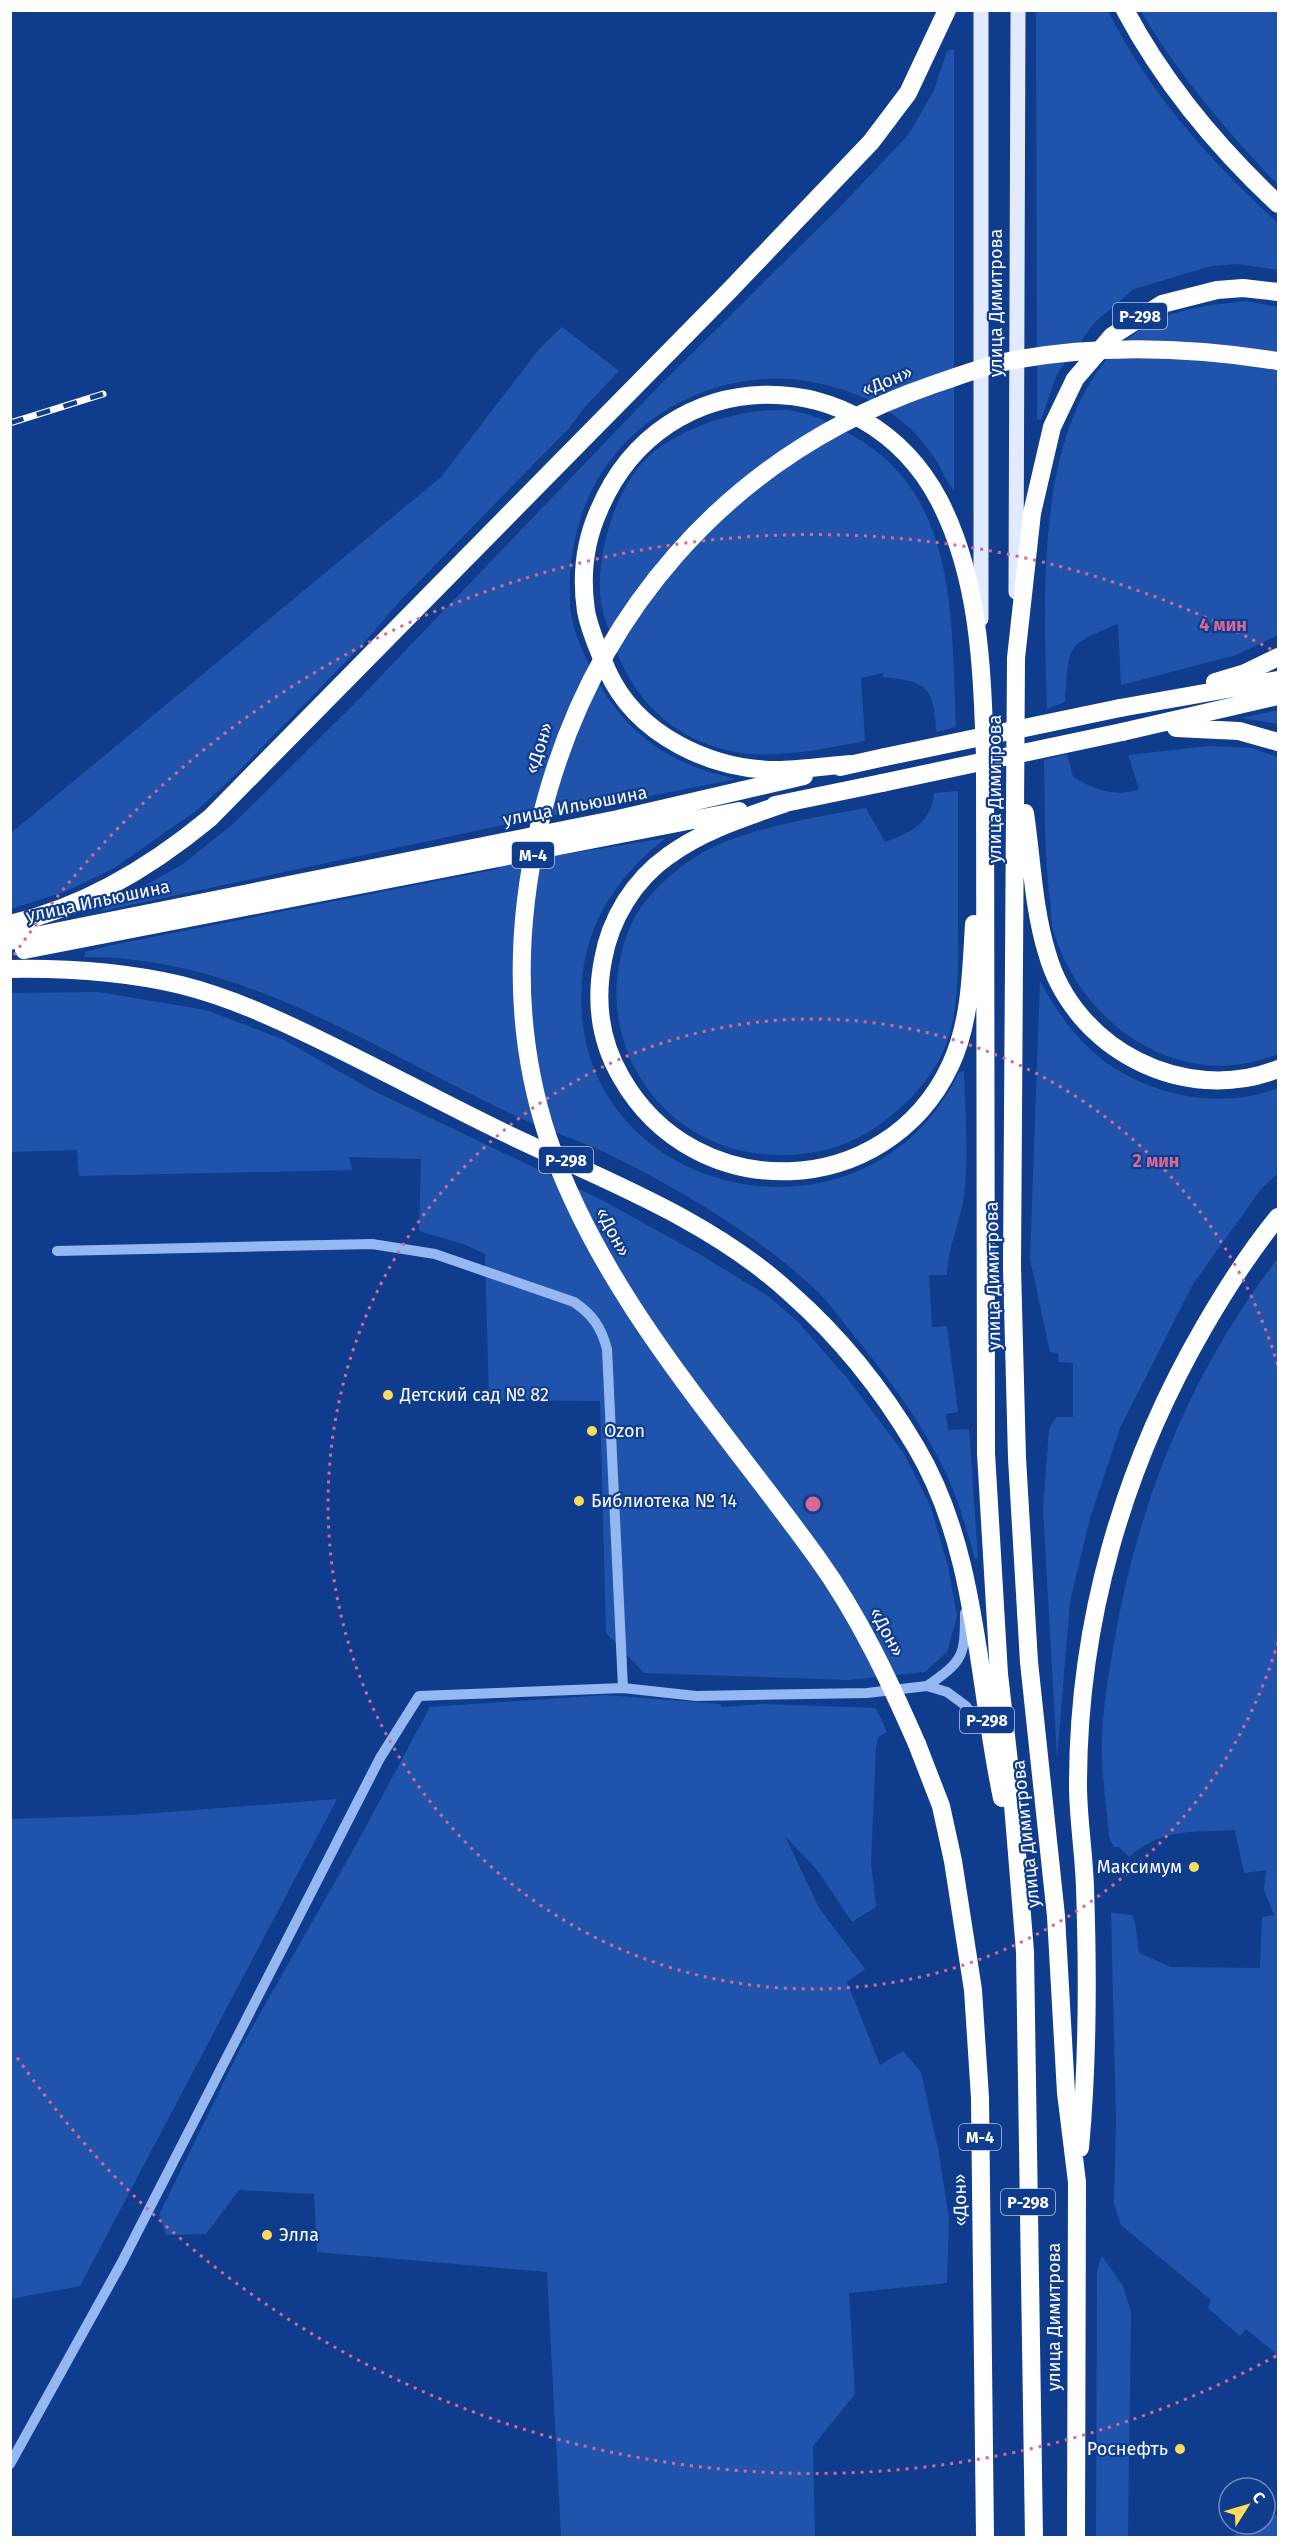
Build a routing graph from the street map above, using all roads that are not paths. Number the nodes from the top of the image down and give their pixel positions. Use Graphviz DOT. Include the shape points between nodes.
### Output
graph roads {
  1 [pos="947,10"];
  2 [pos="981,10"];
  3 [pos="1018,10"];
  4 [pos="1125,10"];
  5 [pos="1278,204"];
  6 [pos="1278,292"];
  7 [pos="1278,361"];
  8 [pos="981,654"];
  9 [pos="1278,657"];
  10 [pos="1016,658"];
  11 [pos="1278,680"];
  12 [pos="1278,696"];
  13 [pos="1145,703"];
  14 [pos="1144,728"];
  15 [pos="1278,742"];
  16 [pos="1016,752"];
  17 [pos="985,757"];
  18 [pos="850,764"];
  19 [pos="786,803"];
  20 [pos="10,924"];
  21 [pos="10,941"];
  22 [pos="10,952"];
  23 [pos="10,969"];
  24 [pos="1278,1069"];
  25 [pos="1278,1217"];
  26 [pos="57,1251"];
  27 [pos="965,1571"];
  28 [pos="927,1686"];
  29 [pos="622,1688"];
  30 [pos="989,1735"];
  31 [pos="1017,1867"];
  32 [pos="1077,2182"];
  33 [pos="10,2464"];
  34 [pos="985,2538"];
  35 [pos="1034,2538"];
  36 [pos="1076,2538"];
  1 -- 20 [label="highway" via="908,93 871,142 210,818 132,874 73,903"];
  2 -- 8 [label="main road, улица Димитрова"];
  3 -- 10 [label="main road, улица Димитрова"];
  4 -- 5 [label="highway" via="1152,58 1194,116"];
  6 -- 10 [label="highway, Р-298" via="1217,290 1161,304 1112,336 1074,379 1052,427 1032,513"];
  7 -- 34 [label="highway, «Дон» / М-4, bridge" via="1157,350 1053,354 1003,362 901,396 842,423 758,479 682,546 645,592 592,676 554,767 529,869 522,940 526,1053 549,1139 579,1214 615,1280 675,1367 847,1602 890,1683 941,1806 973,1990 980,2098"];
  8 -- 17 [label="highway, улица Димитрова"];
  8 -- 18 [label="highway" via="967,580 944,511 907,455 874,425 832,406 791,396 760,394 721,400 700,408 650,439 622,467 606,493 587,547 586,610 591,633 612,681 652,728 695,753 747,767 781,770"];
  9 -- 13 [label="highway" via="1245,673"];
  10 -- 16 [label="highway, улица Димитрова / Р-298"];
  11 -- 13 [label="highway"];
  12 -- 14 [label="highway"];
  13 -- 18 [label="highway, улица Ильюшина, bridge"];
  14 -- 15 [label="highway" via="1239,731"];
  14 -- 19 [label="highway, улица Ильюшина, bridge"];
  16 -- 24 [label="highway" via="1034,896 1044,942 1061,990 1076,1010 1109,1045 1167,1074 1212,1081 1240,1079"];
  16 -- 32 [label="highway, улица Димитрова / Р-298" via="1011,1267 1018,1480 1029,1662 1056,1916 1066,2093"];
  17 -- 19 [label="highway" via="970,989 960,1042 950,1067 913,1117 873,1147 829,1166 763,1171 705,1157 650,1119 614,1065 600,1016 599,994 605,947 613,922 647,874 695,838"];
  17 -- 31 [label="highway, улица Димитрова" via="986,1453 999,1674"];
  18 -- 21 [label="highway, улица Ильюшина" via="651,813"];
  19 -- 22 [label="highway, улица Ильюшина"];
  23 -- 27 [label="highway, Р-298" via="58,969 147,978 244,1006 693,1225 752,1262 825,1327 876,1387 932,1474"];
  25 -- 32 [label="highway" via="1220,1300 1163,1403 1129,1484 1094,1610 1078,1787 1088,1970 1085,2093"];
  26 -- 29 [label="street" via="372,1244 435,1254 574,1302 590,1313 602,1331 607,1349"];
  27 -- 28 [label="street" via="963,1654 951,1669"];
  27 -- 30 [label="highway, Р-298"];
  28 -- 29 [label="street" via="867,1693 696,1696"];
  28 -- 30 [label="street" via="947,1692 966,1706"];
  29 -- 33 [label="street" via="419,1696 380,1758 122,2262"];
  30 -- 31 [label="highway, Р-298"];
  31 -- 35 [label="highway, улица Димитрова / Р-298" via="1027,2053"];
  32 -- 36 [label="highway, улица Димитрова / Р-298"];
}
